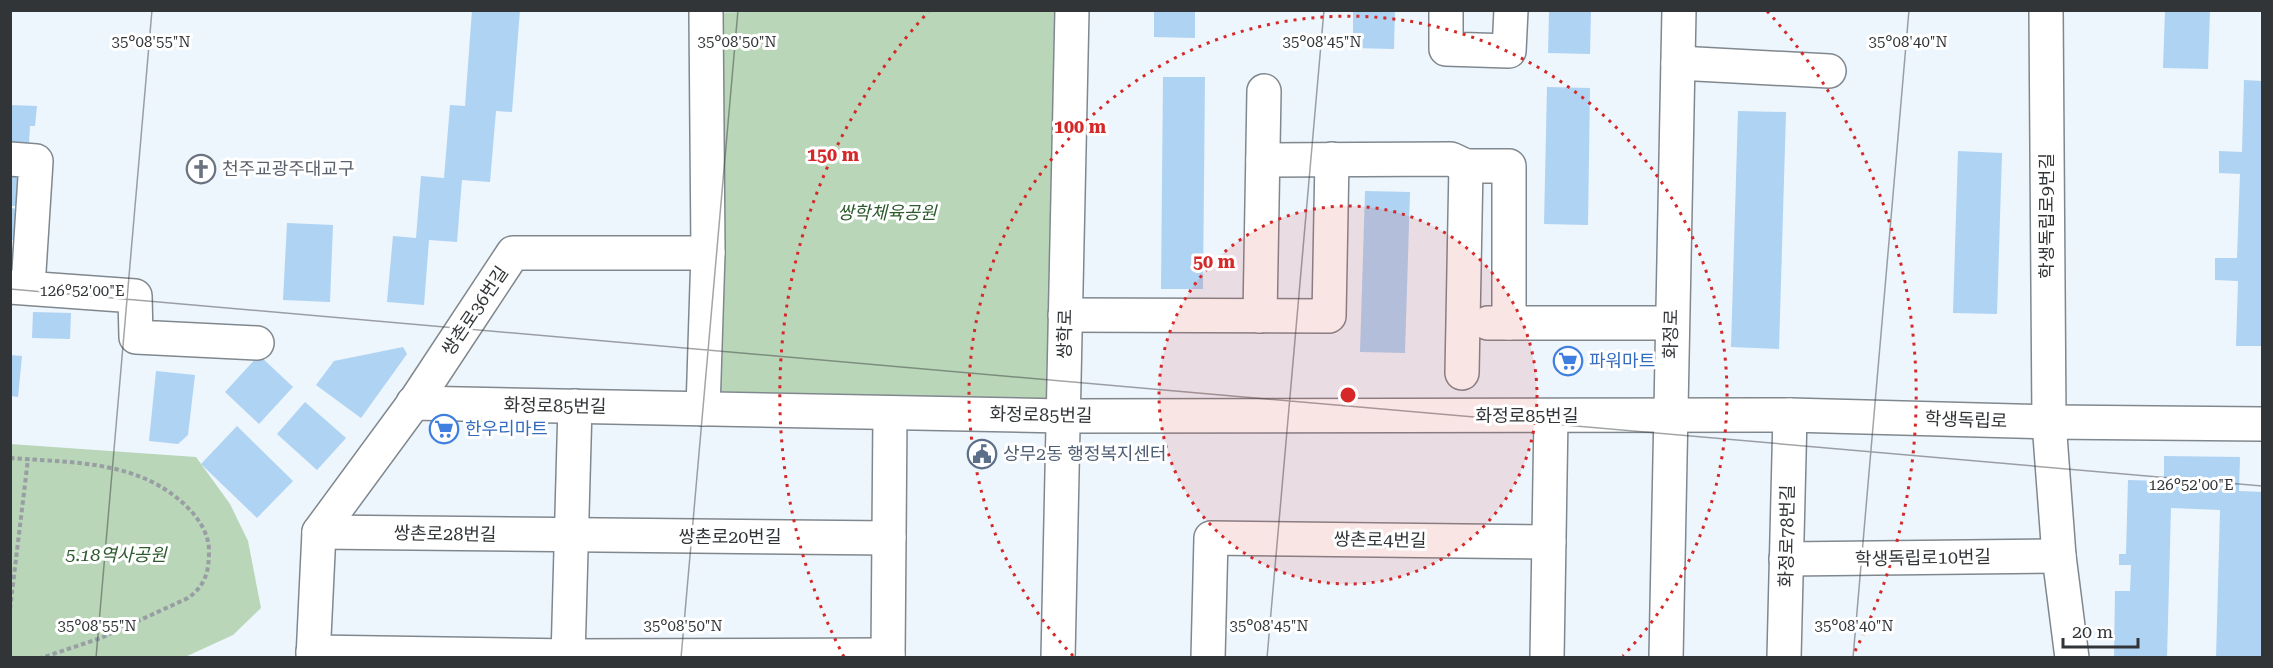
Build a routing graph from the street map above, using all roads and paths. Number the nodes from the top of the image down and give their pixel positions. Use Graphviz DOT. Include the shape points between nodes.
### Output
graph roads {
  1 [pos="1072,10"];
  2 [pos="1446,10"];
  3 [pos="1511,10"];
  4 [pos="1679,10"];
  5 [pos="2046,10"];
  6 [pos="706,13"];
  7 [pos="1678,63"];
  8 [pos="1829,70"];
  9 [pos="1264,92"];
  10 [pos="10,159"];
  11 [pos="1332,159"];
  12 [pos="1263,160"];
  13 [pos="1466,165"];
  14 [pos="708,253"];
  15 [pos="19,287"];
  16 [pos="1065,315"];
  17 [pos="1260,316"];
  18 [pos="1464,323"];
  19 [pos="1509,323"];
  20 [pos="1672,323"];
  21 [pos="257,343"];
  22 [pos="1462,373"];
  23 [pos="413,403"];
  24 [pos="575,406"];
  25 [pos="703,409"];
  26 [pos="890,413"];
  27 [pos="1790,415"];
  28 [pos="1063,416"];
  29 [pos="1551,416"];
  30 [pos="1670,416"];
  31 [pos="2049,422"];
  32 [pos="2262,424"];
  33 [pos="10,458"];
  34 [pos="28,459"];
  35 [pos="318,532"];
  36 [pos="571,536"];
  37 [pos="889,538"];
  38 [pos="1549,542"];
  39 [pos="2059,556"];
  40 [pos="1786,559"];
  41 [pos="10,609"];
  42 [pos="313,655"];
  43 [pos="888,656"];
  44 [pos="42,657"];
  45 [pos="568,657"];
  46 [pos="1058,657"];
  47 [pos="1208,657"];
  48 [pos="1547,657"];
  49 [pos="1666,657"];
  50 [pos="1784,657"];
  51 [pos="2072,657"];
  1 -- 16 [label="street, 쌍학로"];
  2 -- 3 [label="street" via="1446,49 1509,51"];
  4 -- 7 [label="street, 화정로"];
  5 -- 31 [label="street, 학생독립로9번길"];
  6 -- 14 [label="street"];
  7 -- 8 [label="street"];
  7 -- 20 [label="street, 화정로"];
  9 -- 12 [label="street"];
  10 -- 15 [label="street" via="36,161"];
  11 -- 12 [label="street"];
  11 -- 13 [label="street" via="1451,159"];
  11 -- 17 [label="street" via="1329,316"];
  12 -- 17 [label="street"];
  13 -- 18 [label="street"];
  13 -- 19 [label="street" via="1509,165"];
  14 -- 23 [label="street, 쌍촌로36번길" via="513,253"];
  14 -- 25 [label="street"];
  15 -- 21 [label="street" via="135,296 136,337"];
  16 -- 17 [label="street"];
  16 -- 28 [label="street, 쌍학로"];
  18 -- 19 [label="street"];
  18 -- 22 [label="street"];
  19 -- 20 [label="street"];
  20 -- 30 [label="street, 화정로"];
  23 -- 24 [label="street, 화정로85번길"];
  23 -- 35 [label="street, 쌍촌로36번길"];
  24 -- 25 [label="street, 화정로85번길"];
  24 -- 36 [label="street"];
  25 -- 26 [label="street, 화정로85번길"];
  26 -- 28 [label="street, 화정로85번길"];
  26 -- 37 [label="street"];
  27 -- 30 [label="street, 학생독립로"];
  27 -- 31 [label="street, 학생독립로"];
  27 -- 40 [label="street, 화정로78번길"];
  28 -- 29 [label="street, 화정로85번길"];
  28 -- 46 [label="street, 쌍학로"];
  29 -- 30 [label="street, 화정로85번길"];
  29 -- 38 [label="street"];
  30 -- 49 [label="street, 화정로"];
  31 -- 32 [label="street, 학생독립로"];
  31 -- 39 [label="street"];
  33 -- 34 [label="path"];
  34 -- 41 [label="path"];
  34 -- 44 [label="path" via="131,472 176,495 199,519 209,544 209,569 198,591 188,598 101,638"];
  35 -- 36 [label="street, 쌍촌로28번길"];
  35 -- 42 [label="street"];
  36 -- 37 [label="street, 쌍촌로20번길"];
  36 -- 45 [label="street"];
  37 -- 43 [label="street"];
  38 -- 47 [label="street, 쌍촌로4번길" via="1211,538"];
  38 -- 48 [label="street"];
  39 -- 40 [label="street, 학생독립로10번길"];
  39 -- 51 [label="street"];
  40 -- 50 [label="street, 화정로78번길"];
  42 -- 45 [label="street"];
  43 -- 45 [label="street"];
}
